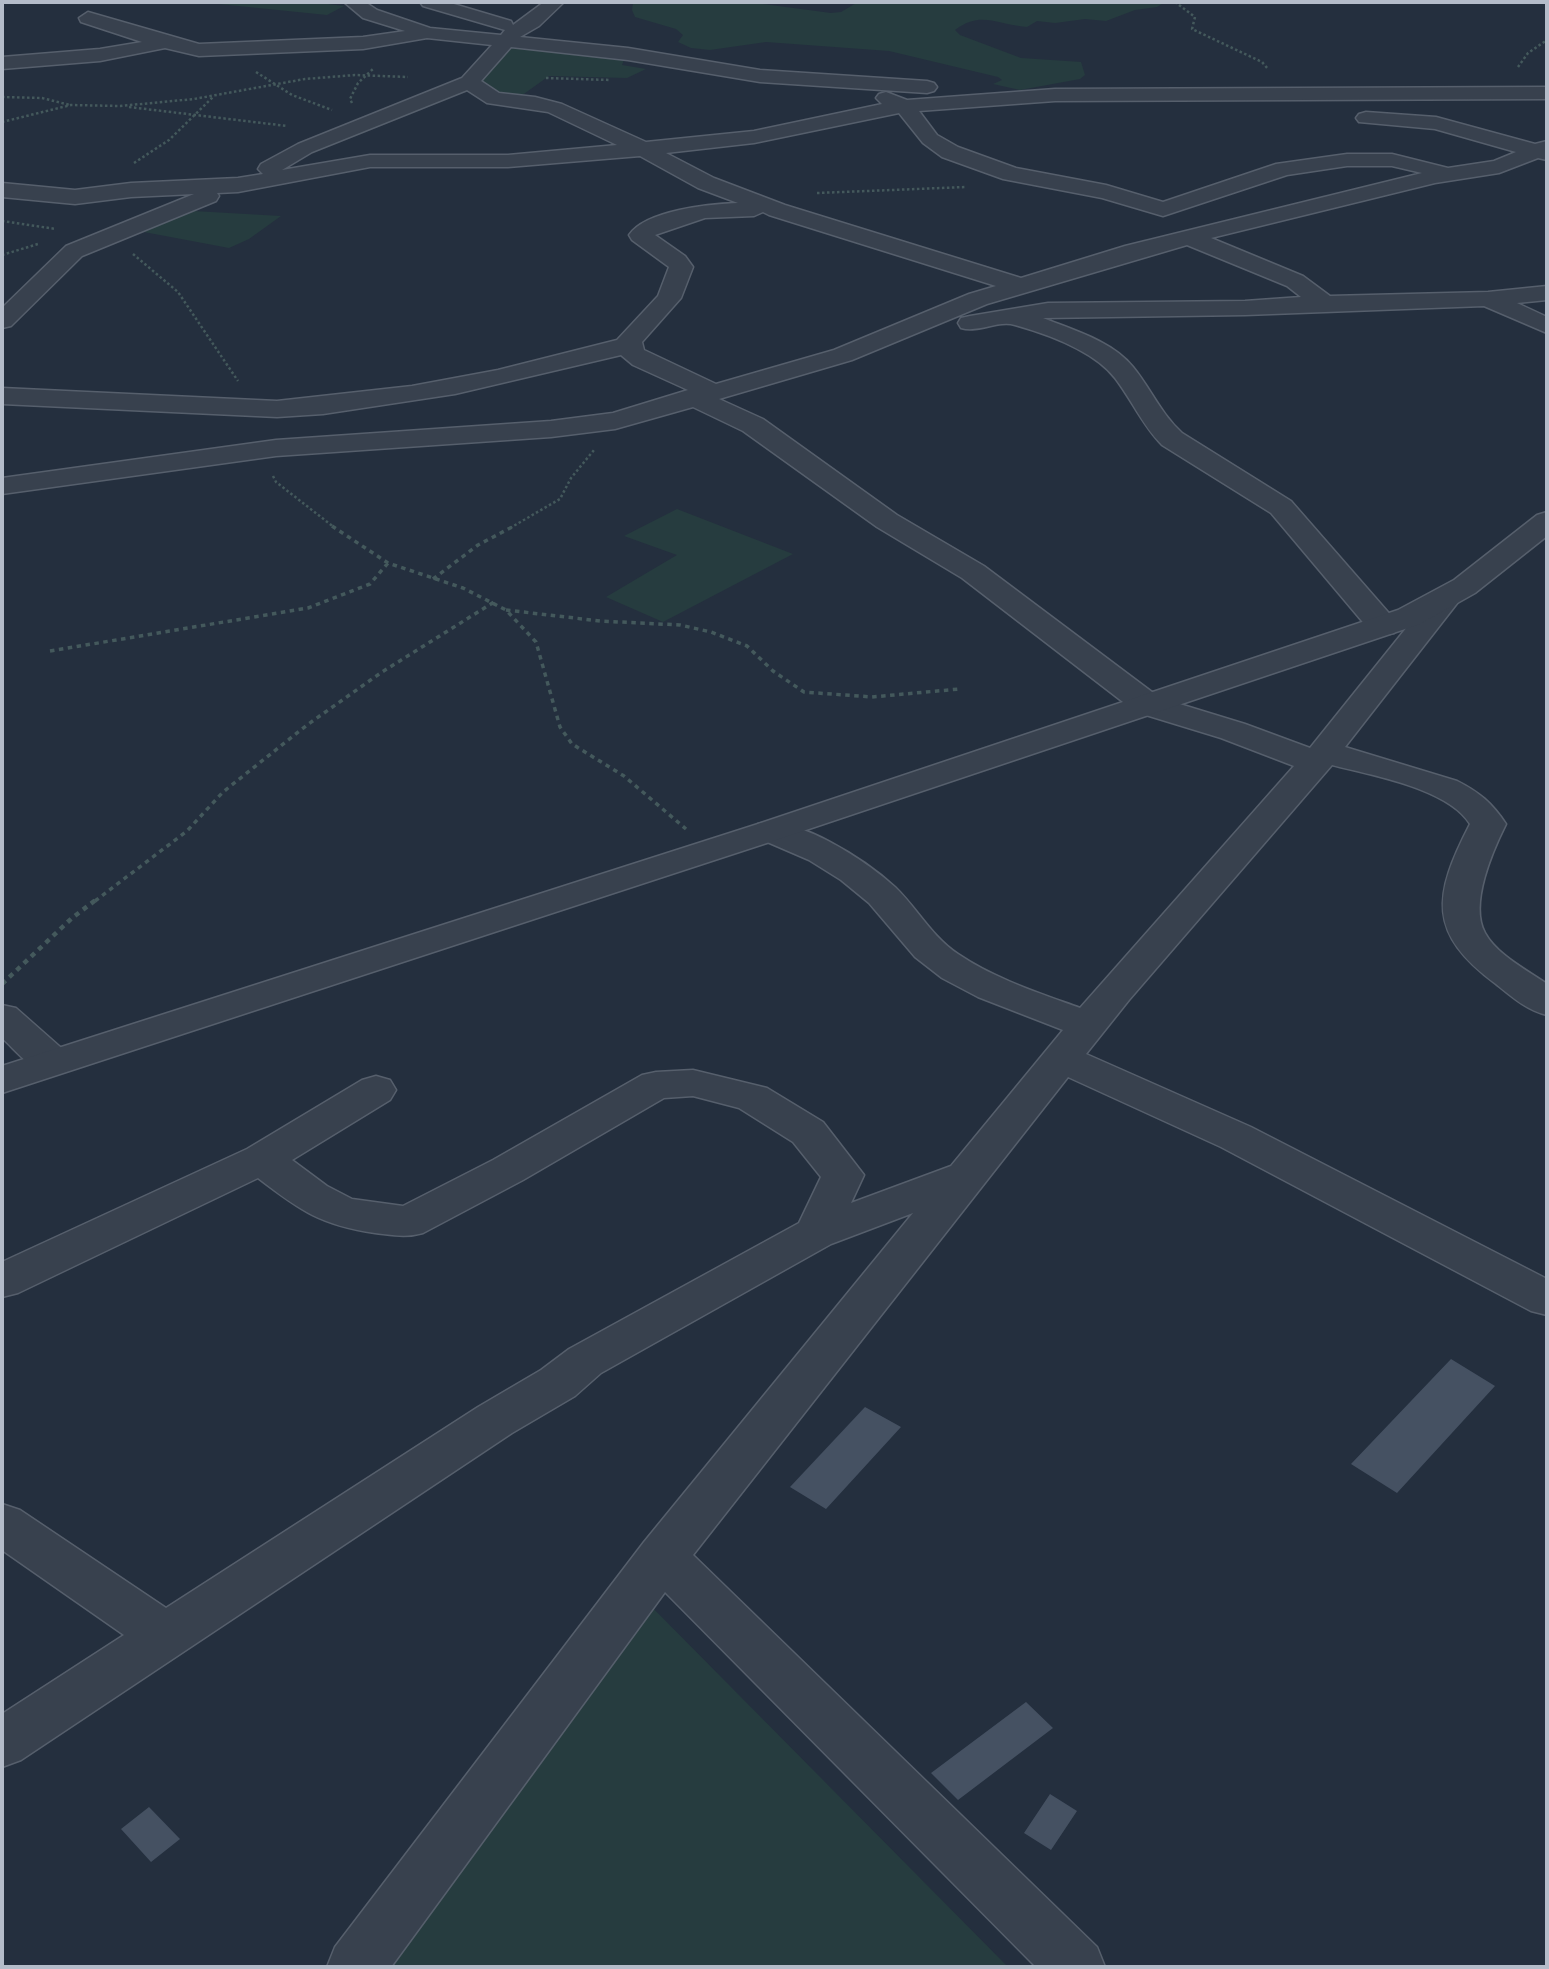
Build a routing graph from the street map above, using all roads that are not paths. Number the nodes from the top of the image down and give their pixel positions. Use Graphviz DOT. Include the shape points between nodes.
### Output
graph roads {
  1 [pos="353,2"];
  2 [pos="429,2"];
  3 [pos="555,2"];
  4 [pos="110,5"];
  5 [pos="88,18"];
  6 [pos="489,19"];
  7 [pos="67,28"];
  8 [pos="428,33"];
  9 [pos="511,36"];
  10 [pos="38,42"];
  11 [pos="166,43"];
  12 [pos="2,58"];
  13 [pos="2,63"];
  14 [pos="827,81"];
  15 [pos="469,82"];
  16 [pos="1547,93"];
  17 [pos="1055,95"];
  18 [pos="1024,99"];
  19 [pos="1304,104"];
  20 [pos="905,107"];
  21 [pos="1341,116"];
  22 [pos="643,149"];
  23 [pos="1544,151"];
  24 [pos="1451,173"];
  25 [pos="238,185"];
  26 [pos="2,190"];
  27 [pos="113,192"];
  28 [pos="766,206"];
  29 [pos="1163,209"];
  30 [pos="109,237"];
  31 [pos="1188,237"];
  32 [pos="1076,269"];
  33 [pos="1022,286"];
  34 [pos="1547,293"];
  35 [pos="988,296"];
  36 [pos="1488,299"];
  37 [pos="1324,303"];
  38 [pos="1013,316"];
  39 [pos="2,321"];
  40 [pos="1547,326"];
  41 [pos="898,332"];
  42 [pos="629,345"];
  43 [pos="702,394"];
  44 [pos="2,396"];
  45 [pos="2,486"];
  46 [pos="1547,521"];
  47 [pos="1447,597"];
  48 [pos="1383,626"];
  49 [pos="1148,705"];
  50 [pos="1320,757"];
  51 [pos="770,831"];
  52 [pos="1547,1003"];
  53 [pos="2,1017"];
  54 [pos="1074,1042"];
  55 [pos="53,1062"];
  56 [pos="2,1080"];
  57 [pos="376,1090"];
  58 [pos="262,1159"];
  59 [pos="965,1177"];
  60 [pos="816,1233"];
  61 [pos="2,1281"];
  62 [pos="1547,1299"];
  63 [pos="2,1524"];
  64 [pos="662,1557"];
  65 [pos="167,1636"];
  66 [pos="2,1743"];
  67 [pos="356,1967"];
  68 [pos="1076,1967"];
  1 -- 8 [label="street" via="370,14"];
  2 -- 6 [label="street"];
  3 -- 6 [label="street"];
  3 -- 9 [label="street"];
  4 -- 5 [label="street"];
  5 -- 7 [label="street"];
  5 -- 11 [label="street"];
  6 -- 8 [label="street"];
  6 -- 9 [label="street"];
  8 -- 9 [label="street"];
  8 -- 11 [label="street" via="363,43 200,50"];
  9 -- 14 [label="street" via="760,76"];
  9 -- 15 [label="street"];
  10 -- 12 [label="street"];
  11 -- 13 [label="street" via="100,55"];
  14 -- 17 [label="street"];
  14 -- 20 [label="street"];
  15 -- 22 [label="street" via="494,99 555,108"];
  15 -- 25 [label="street" via="305,148"];
  16 -- 19 [label="street"];
  17 -- 18 [label="street"];
  17 -- 19 [label="street"];
  18 -- 19 [label="street"];
  18 -- 20 [label="street"];
  20 -- 22 [label="street" via="754,137"];
  20 -- 29 [label="street" via="937,145 1006,172"];
  21 -- 23 [label="street" via="1436,122"];
  22 -- 25 [label="street" via="508,161 370,161"];
  22 -- 28 [label="street" via="706,183"];
  23 -- 24 [label="street" via="1499,167"];
  24 -- 29 [label="street" via="1392,160 1347,160 1284,169"];
  24 -- 31 [label="street"];
  25 -- 27 [label="street"];
  25 -- 30 [label="street"];
  26 -- 27 [label="street" via="66,197"];
  27 -- 30 [label="street" via="105,233"];
  28 -- 33 [label="street"];
  28 -- 42 [label="street" via="715,208 643,231 643,239 677,261 681,274 665,307"];
  29 -- 32 [label="street" via="1104,242"];
  30 -- 39 [label="street" via="74,251"];
  31 -- 32 [label="street"];
  31 -- 37 [label="street" via="1287,277"];
  32 -- 33 [label="street"];
  33 -- 35 [label="street"];
  34 -- 36 [label="street"];
  35 -- 38 [label="street"];
  35 -- 41 [label="street"];
  36 -- 37 [label="street"];
  36 -- 40 [label="street"];
  37 -- 38 [label="street" via="1056,310"];
  38 -- 41 [label="street"];
  38 -- 48 [label="street" via="1061,335 1120,367 1170,437 1280,507"];
  41 -- 43 [label="street" via="843,355"];
  42 -- 43 [label="street" via="634,355"];
  42 -- 44 [label="street" via="433,392 334,405 277,409"];
  43 -- 45 [label="street" via="615,421 577,427 326,444"];
  43 -- 49 [label="street" via="754,425 887,522 973,572"];
  46 -- 47 [label="street"];
  47 -- 48 [label="street"];
  47 -- 50 [label="street"];
  48 -- 49 [label="street"];
  49 -- 50 [label="street"];
  49 -- 51 [label="street"];
  50 -- 52 [label="street" via="1425,782 1458,794 1476,807 1488,824 1479,842 1460,919 1467,937 1481,952"];
  50 -- 54 [label="street"];
  51 -- 54 [label="street" via="808,844 859,877 895,908 922,944 961,974"];
  51 -- 55 [label="street"];
  53 -- 55 [label="street"];
  54 -- 59 [label="street"];
  54 -- 62 [label="street" via="1236,1138"];
  55 -- 56 [label="street"];
  57 -- 58 [label="street"];
  58 -- 60 [label="street" via="312,1197 343,1213 408,1222 656,1085 693,1083 753,1098 808,1132 843,1175"];
  58 -- 61 [label="street"];
  59 -- 60 [label="street"];
  59 -- 64 [label="street"];
  60 -- 65 [label="street" via="585,1361 558,1383"];
  63 -- 65 [label="street"];
  64 -- 67 [label="street"];
  64 -- 68 [label="street"];
  65 -- 66 [label="street"];
}
